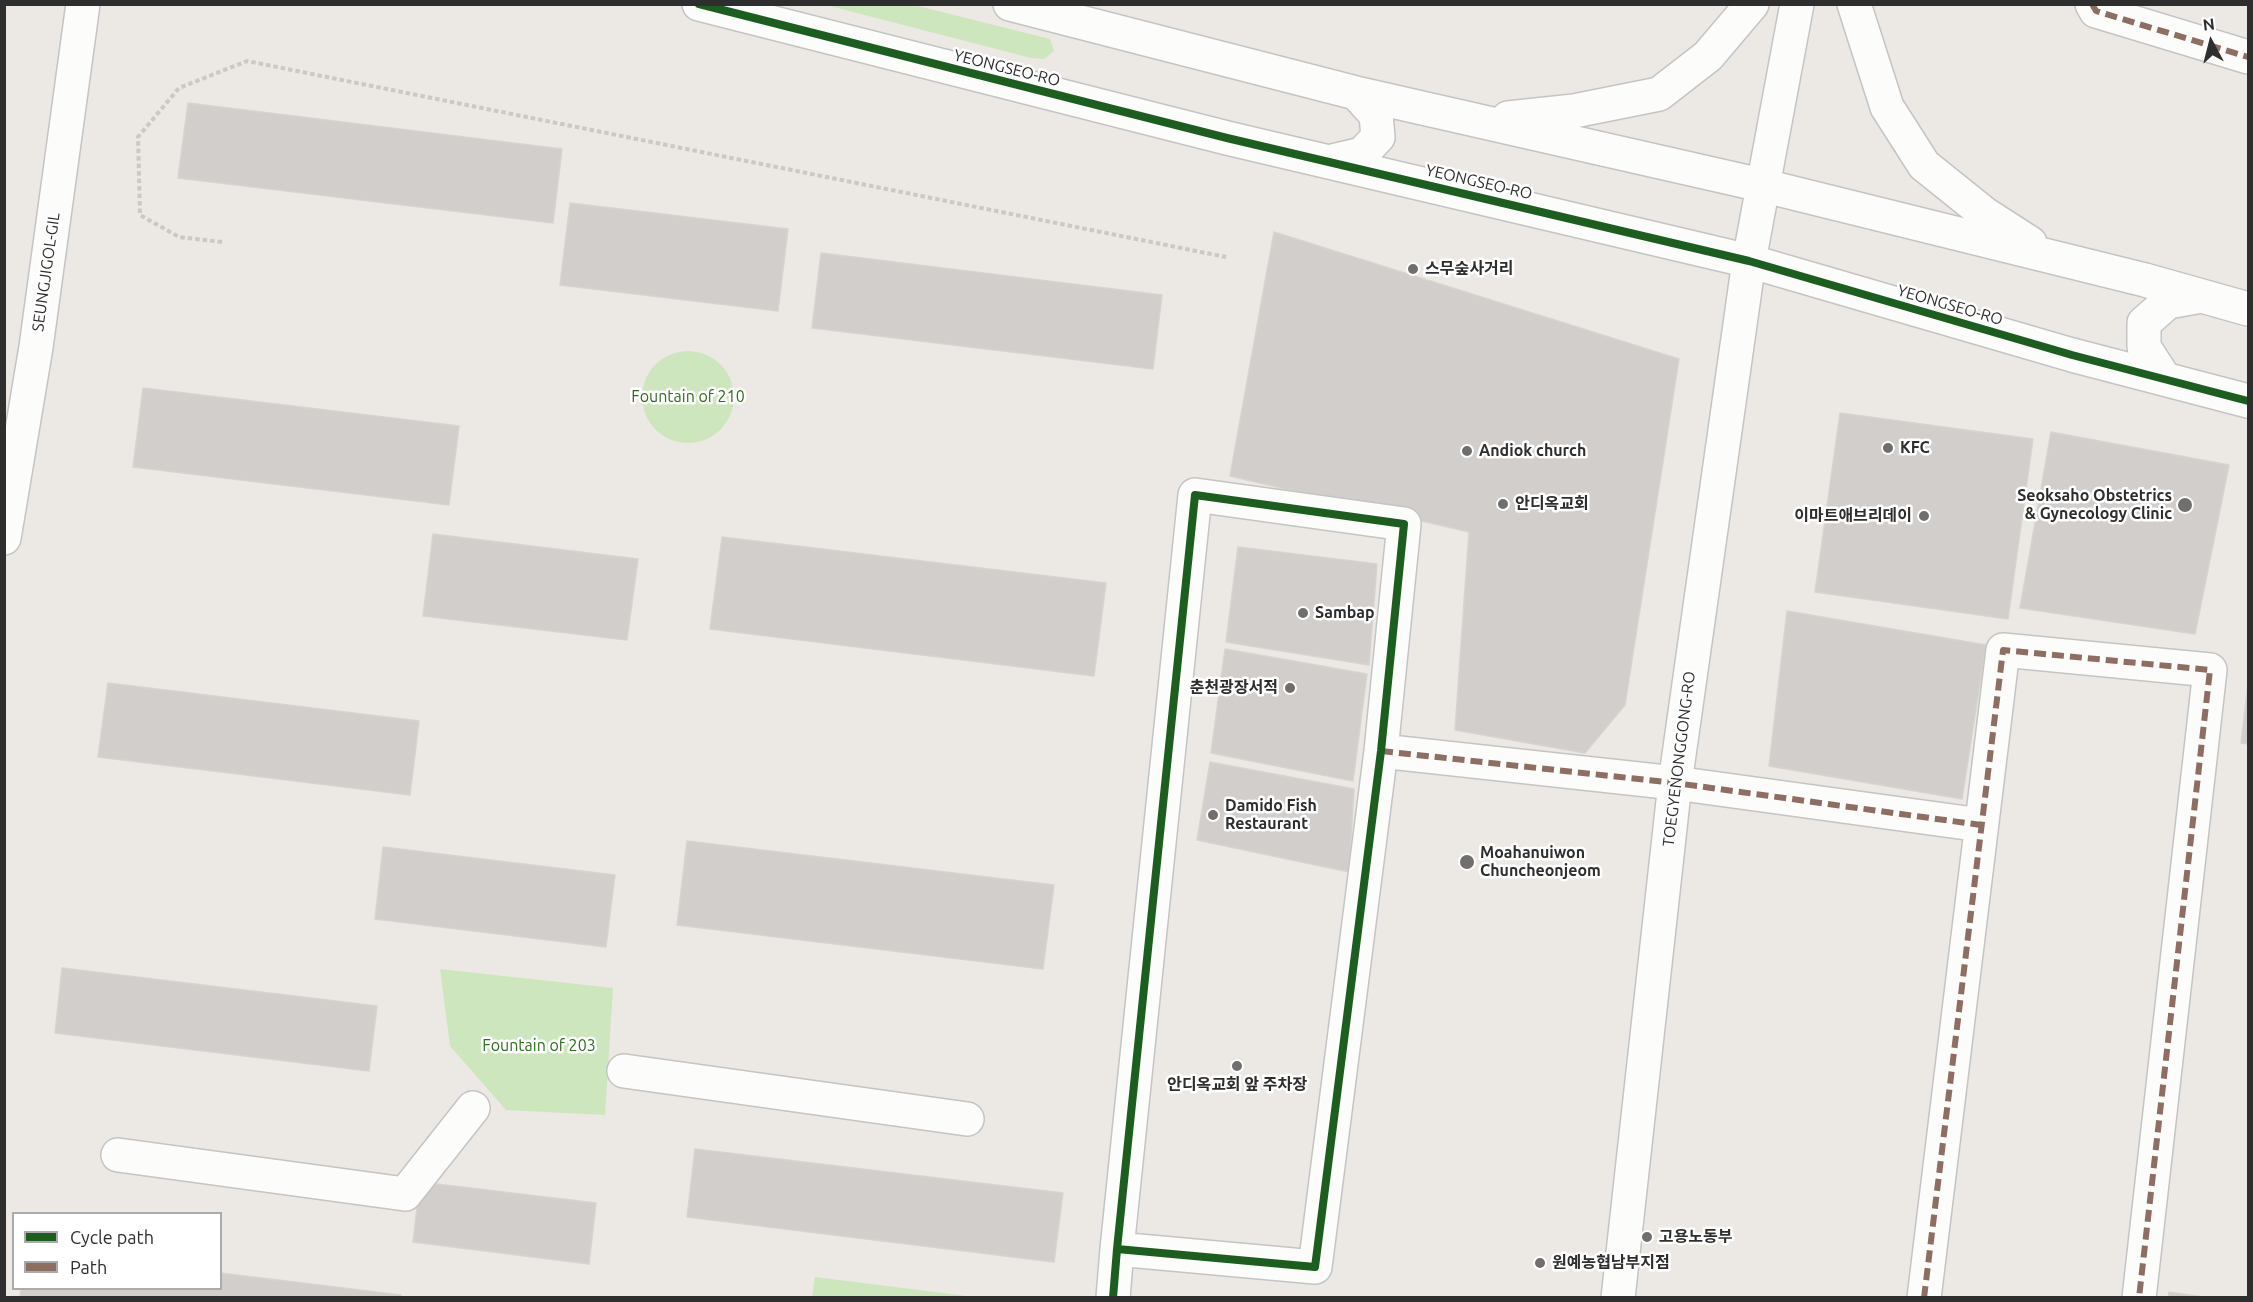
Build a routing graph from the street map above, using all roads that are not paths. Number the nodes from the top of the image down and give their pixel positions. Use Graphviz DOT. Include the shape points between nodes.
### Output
graph roads {
  1 [pos="83,4"];
  2 [pos="699,4"];
  3 [pos="1010,4"];
  4 [pos="1752,4"];
  5 [pos="1797,4"];
  6 [pos="1854,4"];
  7 [pos="2092,4"];
  8 [pos="2248,57"];
  9 [pos="1356,93"];
  10 [pos="1481,121"];
  11 [pos="1332,161"];
  12 [pos="1761,185"];
  13 [pos="2052,257"];
  14 [pos="1749,261"];
  15 [pos="2203,296"];
  16 [pos="2248,309"];
  17 [pos="2164,378"];
  18 [pos="2248,401"];
  19 [pos="4,538"];
  20 [pos="1381,751"];
  21 [pos="1675,783"];
  22 [pos="1981,825"];
  23 [pos="624,1071"];
  24 [pos="473,1108"];
  25 [pos="967,1119"];
  26 [pos="118,1155"];
  27 [pos="1117,1249"];
  28 [pos="1113,1298"];
  29 [pos="1618,1298"];
  30 [pos="1924,1298"];
  31 [pos="2139,1298"];
  1 -- 19 [label="street, SEUNGJIGOL-GIL" via="36,347"];
  2 -- 11 [label="street, YEONGSEO-RO"];
  3 -- 9 [label="street"];
  4 -- 10 [label="street" via="1708,56 1659,94 1574,111"];
  5 -- 12 [label="street, TOEGYENONGGONG-RO"];
  6 -- 13 [label="street" via="1887,107 1924,165 1985,214"];
  7 -- 8 [label="street" via="2096,11"];
  9 -- 10 [label="street"];
  9 -- 11 [label="street" via="1376,115 1378,137 1362,154"];
  10 -- 12 [label="street"];
  11 -- 14 [label="street, YEONGSEO-RO"];
  12 -- 13 [label="street"];
  12 -- 14 [label="street, TOEGYENONGGONG-RO"];
  13 -- 15 [label="street"];
  14 -- 17 [label="street, YEONGSEO-RO"];
  14 -- 21 [label="street, TOEGYENONGGONG-RO"];
  15 -- 16 [label="street"];
  15 -- 17 [label="street" via="2168,302 2144,323 2144,347"];
  17 -- 18 [label="street, YEONGSEO-RO"];
  20 -- 21 [label="street"];
  20 -- 27 [label="street" via="1315,1267"];
  20 -- 27 [label="street" via="1404,524 1195,495"];
  21 -- 22 [label="street"];
  21 -- 29 [label="street, TOEGYENONGGONG-RO"];
  22 -- 30 [label="street"];
  22 -- 31 [label="street" via="2003,650 2210,670"];
  23 -- 25 [label="street"];
  24 -- 26 [label="street" via="405,1194"];
  27 -- 28 [label="street"];
}
